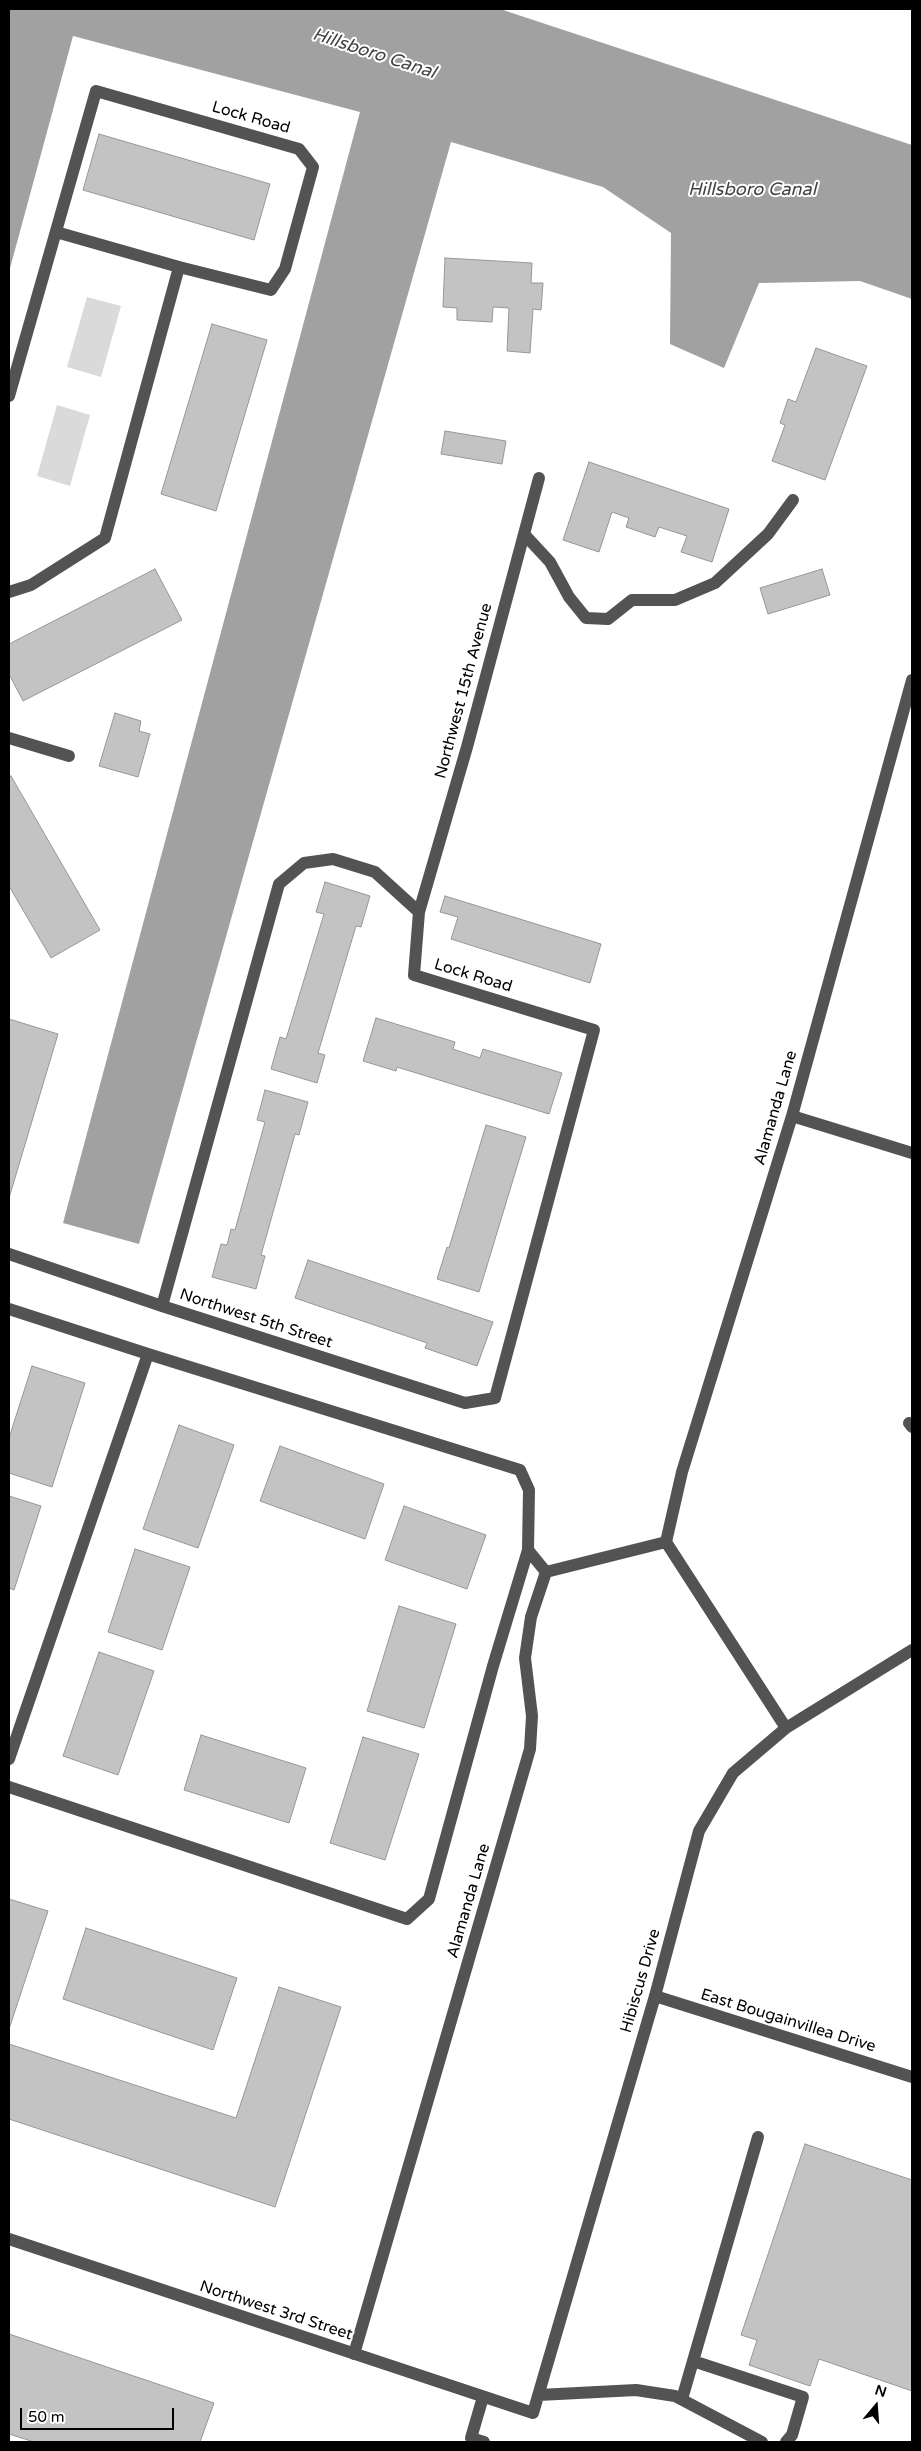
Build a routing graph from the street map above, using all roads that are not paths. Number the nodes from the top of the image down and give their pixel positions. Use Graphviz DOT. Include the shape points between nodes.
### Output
graph roads {
  1 [pos="56,232"];
  2 [pos="179,267"];
  3 [pos="9,396"];
  4 [pos="539,478"];
  5 [pos="793,500"];
  6 [pos="524,534"];
  7 [pos="9,592"];
  8 [pos="912,680"];
  9 [pos="907,716"];
  10 [pos="9,738"];
  11 [pos="69,756"];
  12 [pos="419,912"];
  13 [pos="792,1116"];
  14 [pos="912,1153"];
  15 [pos="9,1254"];
  16 [pos="162,1306"];
  17 [pos="9,1309"];
  18 [pos="148,1354"];
  19 [pos="495,1398"];
  20 [pos="666,1542"];
  21 [pos="528,1550"];
  22 [pos="546,1572"];
  23 [pos="912,1650"];
  24 [pos="786,1728"];
  25 [pos="9,1759"];
  26 [pos="9,1787"];
  27 [pos="655,1996"];
  28 [pos="912,2077"];
  29 [pos="758,2137"];
  30 [pos="9,2239"];
  31 [pos="354,2354"];
  32 [pos="693,2361"];
  33 [pos="539,2394"];
  34 [pos="483,2397"];
  35 [pos="682,2399"];
  36 [pos="533,2414"];
  37 [pos="470,2440"];
  38 [pos="484,2442"];
  39 [pos="762,2442"];
  40 [pos="786,2442"];
  1 -- 2 [label="street, Lock Road"];
  1 -- 2 [label="street, Lock Road" via="96,91 299,149 313,167 284,269 271,290"];
  1 -- 3 [label="street, Lock Road"];
  2 -- 7 [label="street" via="105,538 31,585"];
  4 -- 6 [label="street, Northwest 15th Avenue"];
  5 -- 6 [label="street" via="768,534 714,583 675,600 632,600 608,618 586,618 569,597 550,562"];
  6 -- 12 [label="street, Northwest 15th Avenue"];
  8 -- 9 [label="street, Alamanda Lane"];
  9 -- 13 [label="street, Alamanda Lane"];
  10 -- 11 [label="street"];
  12 -- 16 [label="street" via="375,872 333,859 304,863 278,884"];
  12 -- 19 [label="street, Lock Road" via="414,975 594,1030"];
  13 -- 14 [label="street"];
  13 -- 20 [label="street, Alamanda Lane" via="682,1472"];
  15 -- 16 [label="street, Northwest 5th Street"];
  16 -- 19 [label="street, Northwest 5th Street" via="465,1403"];
  17 -- 18 [label="street"];
  18 -- 21 [label="street" via="520,1470 529,1490"];
  18 -- 25 [label="street"];
  20 -- 22 [label="street"];
  20 -- 24 [label="street"];
  21 -- 22 [label="street"];
  21 -- 26 [label="street" via="429,1899 408,1919"];
  22 -- 31 [label="street, Alamanda Lane" via="531,1617 525,1658 532,1716 530,1749"];
  23 -- 24 [label="street, Hibiscus Drive"];
  24 -- 27 [label="street, Hibiscus Drive" via="733,1773 699,1831"];
  27 -- 28 [label="street, East Bougainvillea Drive"];
  27 -- 33 [label="street, Hibiscus Drive"];
  29 -- 32 [label="street"];
  30 -- 31 [label="street, Northwest 3rd Street"];
  31 -- 34 [label="street, Northwest 3rd Street"];
  32 -- 35 [label="street"];
  32 -- 40 [label="street" via="803,2397 792,2435"];
  33 -- 35 [label="street" via="636,2390"];
  33 -- 36 [label="street, Hibiscus Drive"];
  34 -- 36 [label="street, Northwest 3rd Street"];
  34 -- 37 [label="street"];
  35 -- 39 [label="street"];
  37 -- 38 [label="street"];
}
